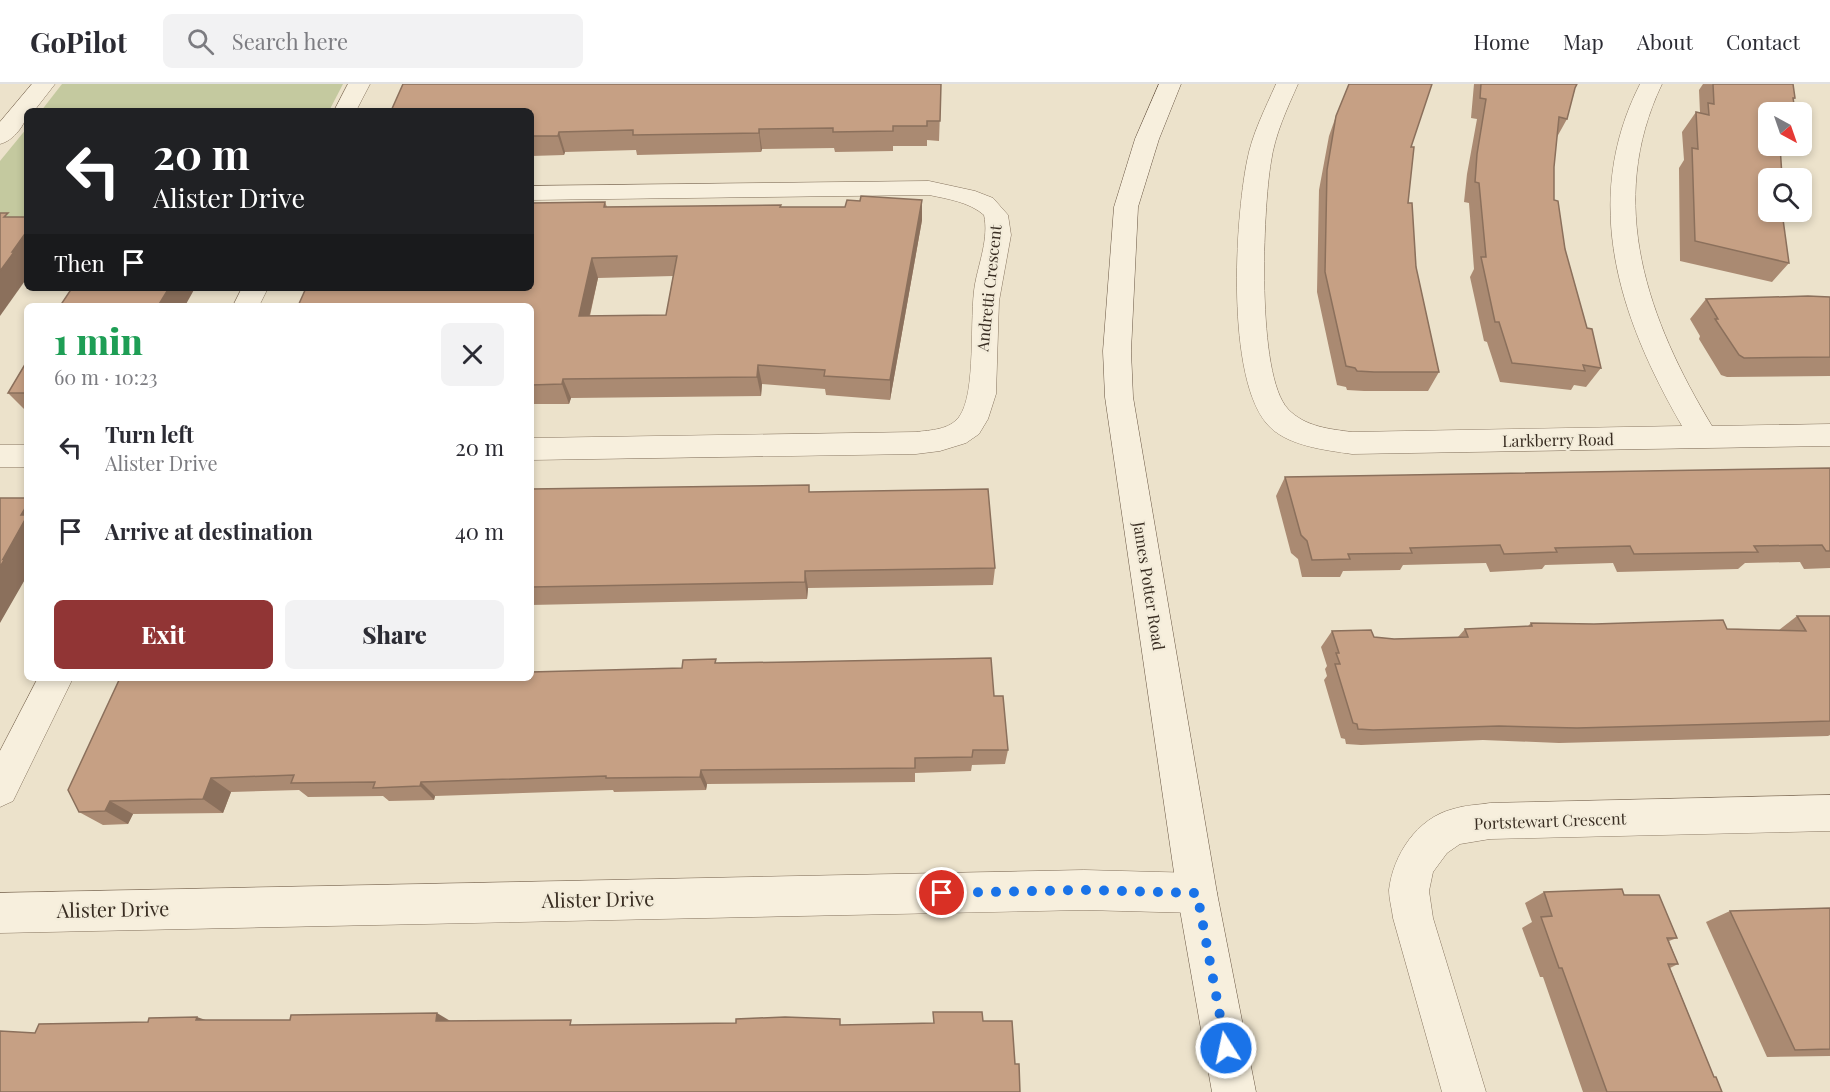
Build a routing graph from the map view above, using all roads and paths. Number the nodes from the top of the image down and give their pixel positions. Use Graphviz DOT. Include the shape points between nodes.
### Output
graph roads {
  1 [pos="359,84"];
  2 [pos="1170,84"];
  3 [pos="1287,84"];
  4 [pos="1651,84"];
  5 [pos="38,91"];
  6 [pos="0,100"];
  7 [pos="347,108"];
  8 [pos="0,137"];
  9 [pos="534,193"];
  10 [pos="1830,435"];
  11 [pos="1703,437"];
  12 [pos="534,449"];
  13 [pos="0,456"];
  14 [pos="24,456"];
  15 [pos="54,681"];
  16 [pos="0,789"];
  17 [pos="1830,813"];
  18 [pos="1197,893"];
  19 [pos="0,913"];
  20 [pos="1234,1092"];
  21 [pos="1464,1092"];
  1 -- 7 [label="street"];
  2 -- 18 [label="street, James Potter Road" via="1147,139 1126,207 1117,351 1119,397"];
  3 -- 11 [label="street, Larkberry Road" via="1259,160 1251,250 1258,362 1268,404 1276,416 1305,434 1353,443"];
  4 -- 11 [label="street" via="1636,116 1625,159 1625,239 1640,307 1678,397"];
  5 -- 6 [label="street"];
  5 -- 8 [label="street"];
  9 -- 12 [label="street, Andretti Crescent" via="929,188 982,203 995,213 998,227 985,304 980,399 972,421 961,432 916,444"];
  10 -- 11 [label="street, Larkberry Road"];
  13 -- 14 [label="street"];
  15 -- 16 [label="street"];
  17 -- 21 [label="street, Portstewart Crescent" via="1490,820 1452,826 1433,840 1415,864 1409,891 1413,918"];
  18 -- 19 [label="street, Alister Drive" via="1084,890"];
  18 -- 20 [label="street, James Potter Road"];
}
